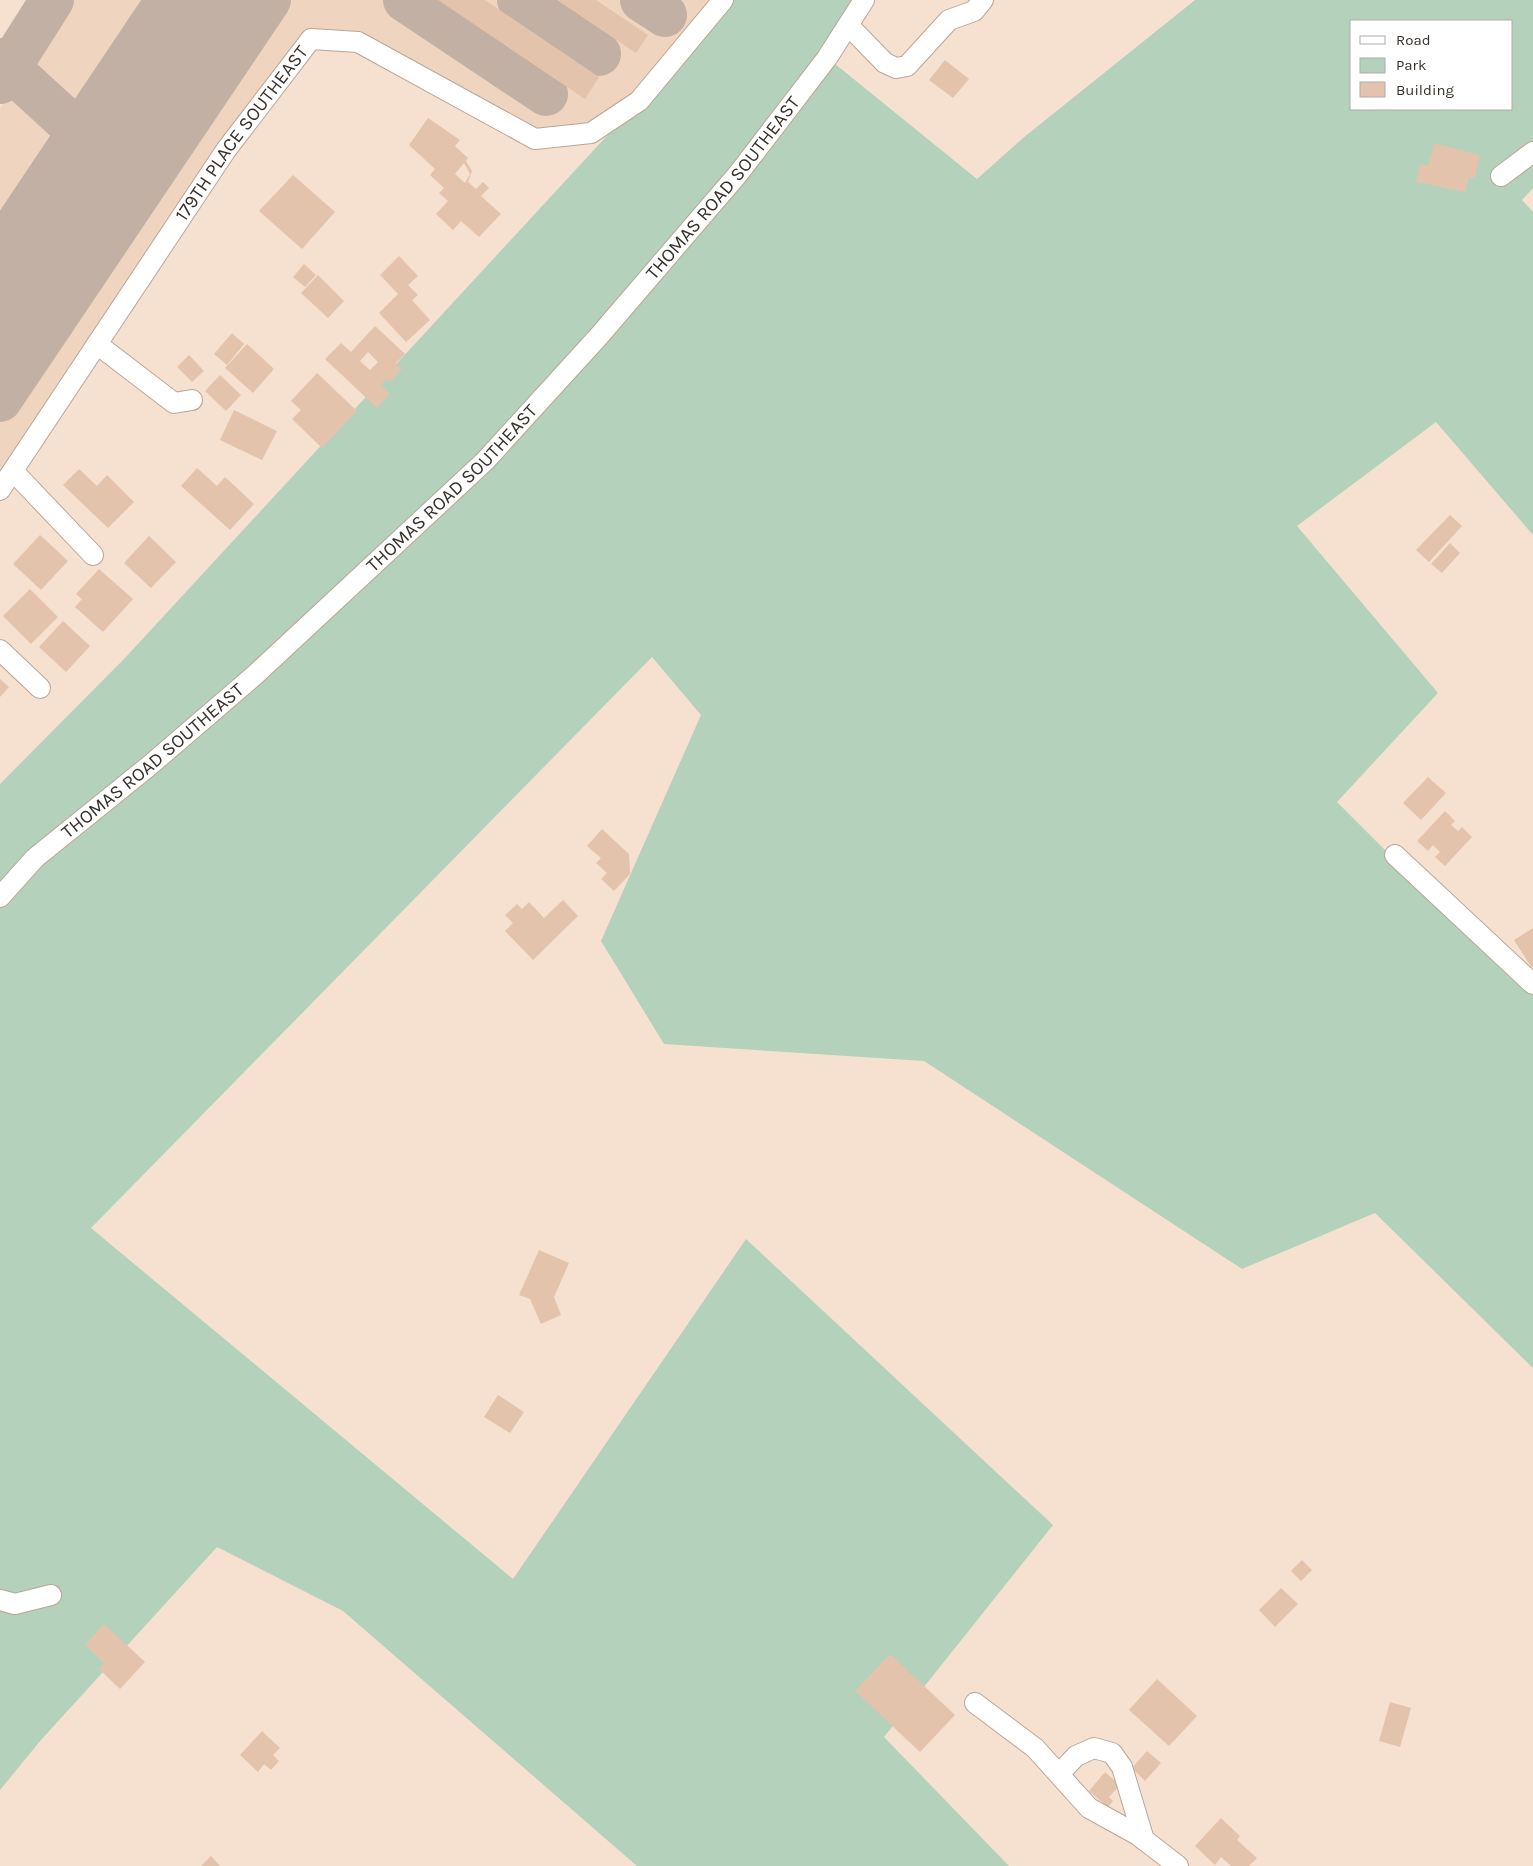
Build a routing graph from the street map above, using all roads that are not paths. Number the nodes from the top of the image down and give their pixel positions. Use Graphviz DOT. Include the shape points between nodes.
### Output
graph roads {
  1 [pos="722,0"];
  2 [pos="864,0"];
  3 [pos="983,0"];
  4 [pos="849,26"];
  5 [pos="1533,152"];
  6 [pos="1501,176"];
  7 [pos="97,344"];
  8 [pos="192,400"];
  9 [pos="13,471"];
  10 [pos="0,490"];
  11 [pos="93,555"];
  12 [pos="0,650"];
  13 [pos="40,688"];
  14 [pos="1395,855"];
  15 [pos="0,897"];
  16 [pos="1533,984"];
  17 [pos="51,1594"];
  18 [pos="0,1600"];
  19 [pos="976,1703"];
  20 [pos="1058,1774"];
  21 [pos="1144,1840"];
  22 [pos="1178,1866"];
  1 -- 7 [label="street, 179TH PLACE SOUTHEAST" via="639,101 591,133 535,139 358,42 311,39 226,150"];
  2 -- 4 [label="street, THOMAS ROAD SOUTHEAST"];
  3 -- 4 [label="street" via="974,11 949,20 907,66 896,68 885,62"];
  4 -- 15 [label="street, THOMAS ROAD SOUTHEAST" via="738,174 599,336 485,460 256,674 35,858"];
  5 -- 6 [label="street"];
  7 -- 8 [label="street" via="174,403"];
  7 -- 9 [label="street, 179TH PLACE SOUTHEAST"];
  9 -- 10 [label="street, 179TH PLACE SOUTHEAST"];
  9 -- 11 [label="street"];
  12 -- 13 [label="street"];
  14 -- 16 [label="street"];
  17 -- 18 [label="street" via="15,1604"];
  19 -- 20 [label="street" via="1035,1748"];
  20 -- 21 [label="street" via="1089,1808"];
  20 -- 21 [label="street" via="1076,1756 1094,1748 1112,1753 1122,1767"];
  21 -- 22 [label="street"];
}
